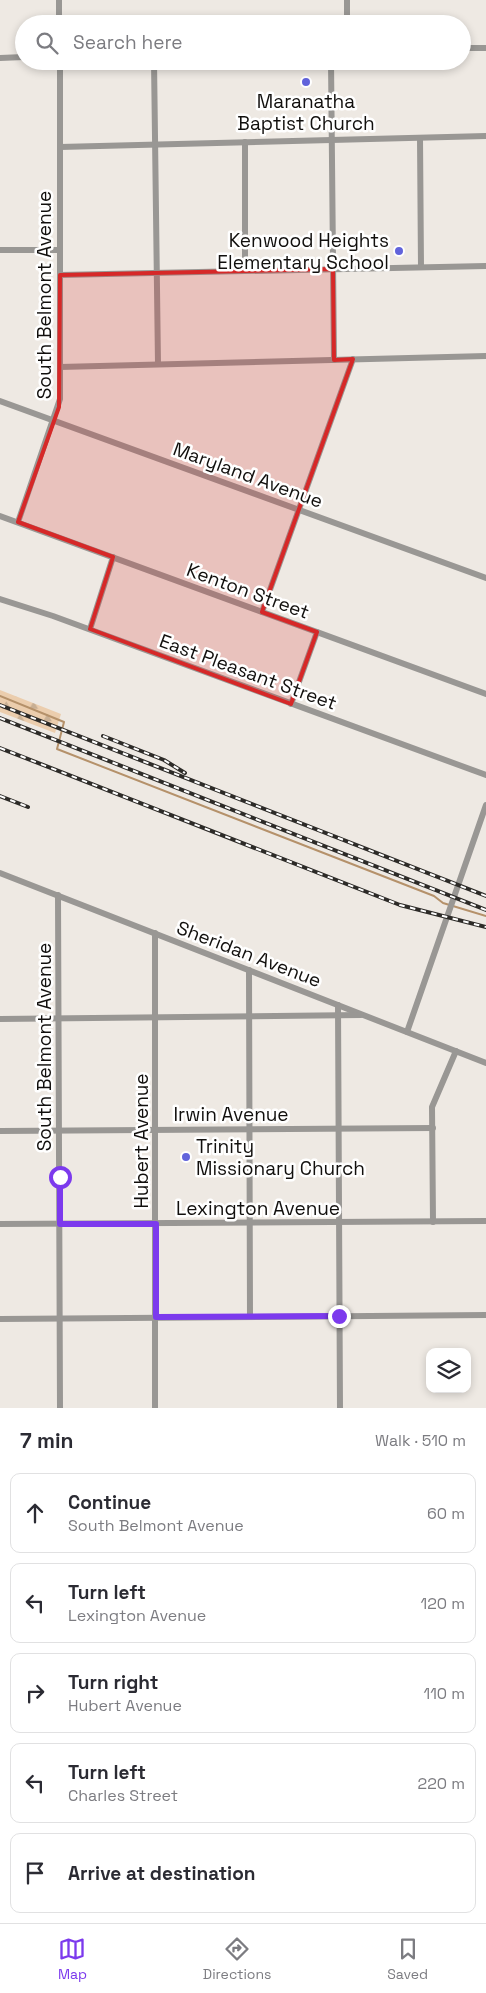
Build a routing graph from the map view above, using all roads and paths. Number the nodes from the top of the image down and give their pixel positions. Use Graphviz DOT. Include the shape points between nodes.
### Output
graph roads {
  1 [pos="59,0"];
  2 [pos="347,0"];
  3 [pos="60,15"];
  4 [pos="347,15"];
  5 [pos="471,48"];
  6 [pos="486,48"];
  7 [pos="0,58"];
  8 [pos="15,58"];
  9 [pos="60,70"];
  10 [pos="154,70"];
  11 [pos="331,70"];
  12 [pos="486,136"];
  13 [pos="420,138"];
  14 [pos="332,140"];
  15 [pos="245,142"];
  16 [pos="155,145"];
  17 [pos="60,147"];
  18 [pos="0,250"];
  19 [pos="60,250"];
  20 [pos="486,266"];
  21 [pos="421,267"];
  22 [pos="333,269"];
  23 [pos="245,271"];
  24 [pos="157,273"];
  25 [pos="60,275"];
  26 [pos="486,356"];
  27 [pos="353,359"];
  28 [pos="334,360"];
  29 [pos="158,364"];
  30 [pos="60,367"];
  31 [pos="0,401"];
  32 [pos="54,421"];
  33 [pos="299,510"];
  34 [pos="0,516"];
  35 [pos="18,522"];
  36 [pos="113,558"];
  37 [pos="486,578"];
  38 [pos="0,599"];
  39 [pos="262,612"];
  40 [pos="90,629"];
  41 [pos="316,632"];
  42 [pos="486,694"];
  43 [pos="291,704"];
  44 [pos="486,775"];
  45 [pos="486,805"];
  46 [pos="0,873"];
  47 [pos="58,895"];
  48 [pos="155,933"];
  49 [pos="249,970"];
  50 [pos="338,1004"];
  51 [pos="364,1015"];
  52 [pos="338,1016"];
  53 [pos="250,1017"];
  54 [pos="156,1018"];
  55 [pos="59,1019"];
  56 [pos="0,1020"];
  57 [pos="407,1032"];
  58 [pos="456,1051"];
  59 [pos="486,1063"];
  60 [pos="339,1128"];
  61 [pos="432,1128"];
  62 [pos="250,1129"];
  63 [pos="60,1130"];
  64 [pos="156,1130"];
  65 [pos="0,1131"];
  66 [pos="486,1221"];
  67 [pos="339,1222"];
  68 [pos="433,1222"];
  69 [pos="250,1223"];
  70 [pos="0,1224"];
  71 [pos="60,1224"];
  72 [pos="156,1224"];
  73 [pos="339,1316"];
  74 [pos="486,1316"];
  75 [pos="156,1317"];
  76 [pos="250,1317"];
  77 [pos="60,1318"];
  78 [pos="0,1319"];
  79 [pos="60,1408"];
  80 [pos="156,1408"];
  81 [pos="340,1408"];
  1 -- 3 [label="street"];
  2 -- 4 [label="street"];
  5 -- 6 [label="street"];
  7 -- 8 [label="street"];
  9 -- 17 [label="street, South Belmont Avenue"];
  10 -- 16 [label="street"];
  11 -- 14 [label="street"];
  12 -- 13 [label="street"];
  13 -- 14 [label="street"];
  13 -- 21 [label="street"];
  14 -- 15 [label="street"];
  14 -- 22 [label="street"];
  15 -- 16 [label="street"];
  15 -- 23 [label="street"];
  16 -- 17 [label="street"];
  16 -- 24 [label="street"];
  17 -- 19 [label="street, South Belmont Avenue"];
  18 -- 19 [label="street"];
  19 -- 25 [label="street, South Belmont Avenue"];
  20 -- 21 [label="street"];
  21 -- 22 [label="street"];
  22 -- 23 [label="street"];
  22 -- 28 [label="street"];
  23 -- 24 [label="street"];
  24 -- 25 [label="street"];
  24 -- 29 [label="street"];
  25 -- 30 [label="street, South Belmont Avenue"];
  26 -- 27 [label="street"];
  27 -- 28 [label="street"];
  27 -- 33 [label="street"];
  28 -- 29 [label="street"];
  29 -- 30 [label="street"];
  30 -- 32 [label="street, South Belmont Avenue" via="60,400"];
  31 -- 32 [label="street, Maryland Avenue"];
  32 -- 33 [label="street, Maryland Avenue"];
  32 -- 35 [label="street, South Belmont Avenue"];
  33 -- 37 [label="street, Maryland Avenue"];
  33 -- 39 [label="street"];
  34 -- 35 [label="street, Kenton Street"];
  35 -- 36 [label="street, Kenton Street"];
  36 -- 39 [label="street, Kenton Street"];
  36 -- 40 [label="street"];
  38 -- 40 [label="street, East Pleasant Street"];
  39 -- 41 [label="street, Kenton Street"];
  40 -- 43 [label="street, East Pleasant Street"];
  41 -- 42 [label="street, Kenton Street"];
  41 -- 43 [label="street"];
  43 -- 44 [label="street, East Pleasant Street"];
  45 -- 57 [label="street"];
  46 -- 47 [label="street, Sheridan Avenue"];
  47 -- 48 [label="street, Sheridan Avenue"];
  47 -- 55 [label="street, South Belmont Avenue"];
  48 -- 49 [label="street, Sheridan Avenue"];
  48 -- 54 [label="street, Hubert Avenue"];
  49 -- 50 [label="street, Sheridan Avenue"];
  49 -- 53 [label="street"];
  50 -- 51 [label="street, Sheridan Avenue"];
  50 -- 52 [label="street"];
  51 -- 52 [label="street"];
  51 -- 57 [label="street, Sheridan Avenue"];
  52 -- 53 [label="street"];
  52 -- 60 [label="street"];
  53 -- 54 [label="street"];
  53 -- 62 [label="street"];
  54 -- 55 [label="street"];
  54 -- 64 [label="street, Hubert Avenue"];
  55 -- 56 [label="street"];
  55 -- 63 [label="street, South Belmont Avenue"];
  57 -- 58 [label="street, Sheridan Avenue"];
  58 -- 59 [label="street, Sheridan Avenue"];
  58 -- 61 [label="street" via="434,1100"];
  60 -- 61 [label="street, Irwin Avenue"];
  60 -- 62 [label="street, Irwin Avenue"];
  60 -- 67 [label="street"];
  61 -- 68 [label="street"];
  62 -- 64 [label="street, Irwin Avenue"];
  62 -- 69 [label="street"];
  63 -- 64 [label="street, Irwin Avenue"];
  63 -- 65 [label="street, Irwin Avenue"];
  63 -- 71 [label="street, South Belmont Avenue"];
  64 -- 72 [label="street, Hubert Avenue"];
  66 -- 68 [label="street, Lexington Avenue"];
  67 -- 68 [label="street, Lexington Avenue"];
  67 -- 69 [label="street, Lexington Avenue"];
  67 -- 73 [label="street"];
  69 -- 72 [label="street, Lexington Avenue"];
  69 -- 76 [label="street"];
  70 -- 71 [label="street, Lexington Avenue"];
  71 -- 72 [label="street, Lexington Avenue"];
  71 -- 77 [label="street, South Belmont Avenue"];
  72 -- 75 [label="street, Hubert Avenue"];
  73 -- 74 [label="street"];
  73 -- 76 [label="street"];
  73 -- 81 [label="street"];
  75 -- 76 [label="street"];
  75 -- 77 [label="street"];
  75 -- 80 [label="street, Hubert Avenue"];
  77 -- 78 [label="street"];
  77 -- 79 [label="street, South Belmont Avenue"];
}
